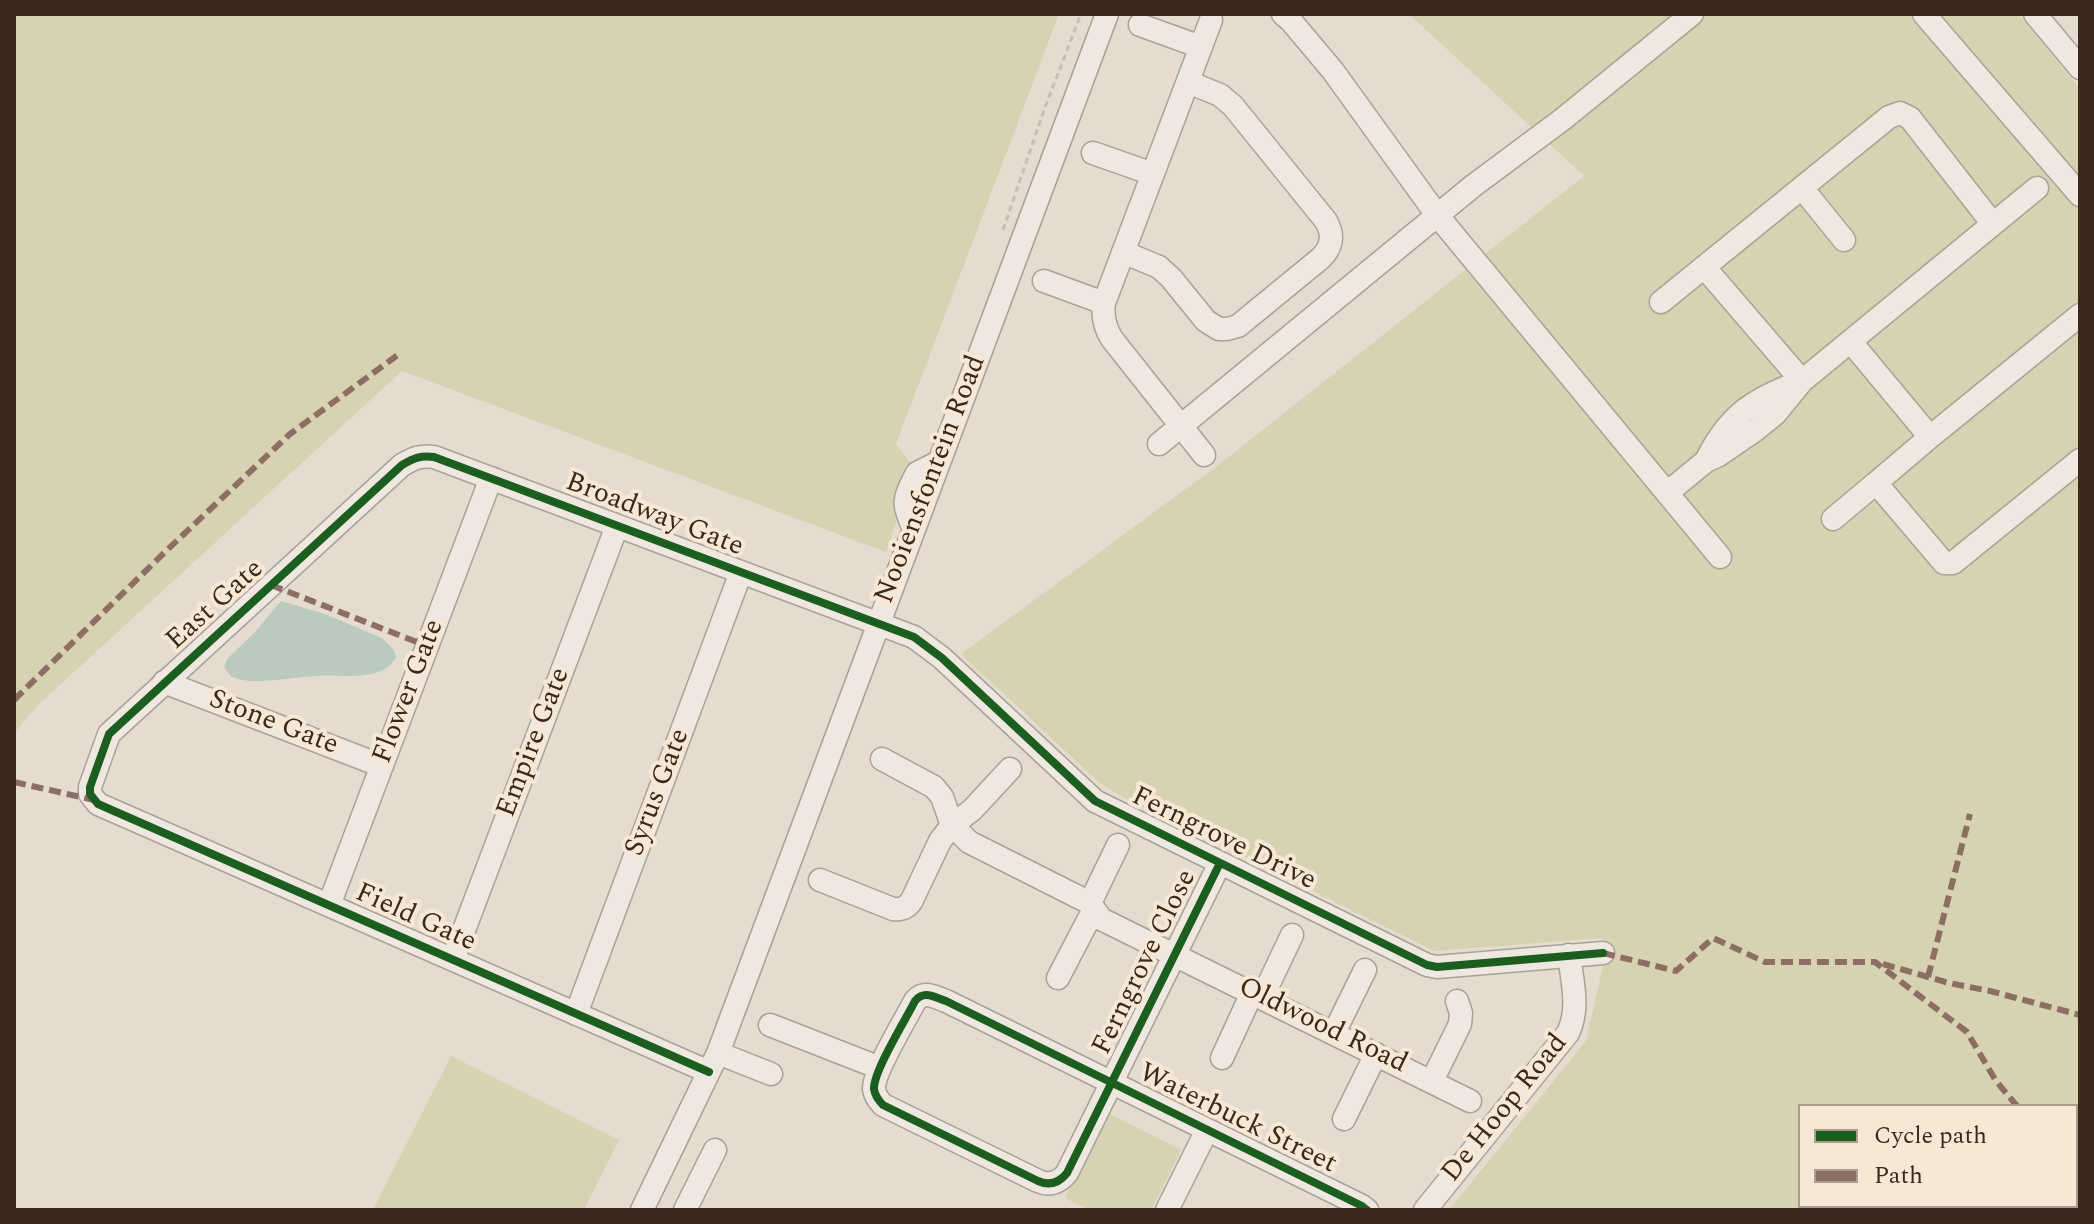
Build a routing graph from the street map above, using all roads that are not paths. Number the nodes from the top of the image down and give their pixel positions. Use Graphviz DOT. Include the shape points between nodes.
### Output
graph roads {
  1 [pos="1107,14"];
  2 [pos="1692,14"];
  3 [pos="1924,14"];
  4 [pos="2035,14"];
  5 [pos="1291,16"];
  6 [pos="1211,20"];
  7 [pos="1140,25"];
  8 [pos="1201,47"];
  9 [pos="2080,68"];
  10 [pos="1188,82"];
  11 [pos="1093,153"];
  12 [pos="1153,174"];
  13 [pos="1802,188"];
  14 [pos="2037,188"];
  15 [pos="2080,195"];
  16 [pos="1437,215"];
  17 [pos="1993,224"];
  18 [pos="1844,240"];
  19 [pos="1123,252"];
  20 [pos="1705,268"];
  21 [pos="1044,281"];
  22 [pos="1661,302"];
  23 [pos="1104,303"];
  24 [pos="2078,321"];
  25 [pos="1851,342"];
  26 [pos="1802,381"];
  27 [pos="1180,427"];
  28 [pos="1930,437"];
  29 [pos="1159,444"];
  30 [pos="1204,455"];
  31 [pos="414,458"];
  32 [pos="2080,460"];
  33 [pos="491,478"];
  34 [pos="1876,483"];
  35 [pos="1667,493"];
  36 [pos="1833,519"];
  37 [pos="617,526"];
  38 [pos="1720,557"];
  39 [pos="741,572"];
  40 [pos="879,623"];
  41 [pos="164,682"];
  42 [pos="882,759"];
  43 [pos="382,766"];
  44 [pos="1010,769"];
  45 [pos="102,806"];
  46 [pos="952,825"];
  47 [pos="1118,845"];
  48 [pos="1220,863"];
  49 [pos="820,880"];
  50 [pos="329,905"];
  51 [pos="1092,906"];
  52 [pos="1292,935"];
  53 [pos="1603,953"];
  54 [pos="1175,955"];
  55 [pos="1569,955"];
  56 [pos="453,959"];
  57 [pos="1365,970"];
  58 [pos="1058,978"];
  59 [pos="1257,995"];
  60 [pos="1457,1001"];
  61 [pos="576,1014"];
  62 [pos="770,1025"];
  63 [pos="1334,1033"];
  64 [pos="1376,1054"];
  65 [pos="1222,1058"];
  66 [pos="714,1062"];
  67 [pos="880,1068"];
  68 [pos="771,1074"];
  69 [pos="1432,1081"];
  70 [pos="1112,1082"];
  71 [pos="1470,1101"];
  72 [pos="1344,1119"];
  73 [pos="1207,1130"];
  74 [pos="715,1150"];
  75 [pos="642,1210"];
  76 [pos="685,1210"];
  77 [pos="1167,1210"];
  78 [pos="1367,1210"];
  79 [pos="1425,1210"];
  1 -- 40 [label="street, Nooiensfontein Road"];
  2 -- 16 [label="street"];
  3 -- 15 [label="street"];
  4 -- 9 [label="street"];
  5 -- 16 [label="street"];
  6 -- 8 [label="street"];
  7 -- 8 [label="street"];
  8 -- 10 [label="street"];
  10 -- 12 [label="street"];
  10 -- 19 [label="street" via="1220,95 1237,110 1326,221 1332,234 1329,248 1243,322 1227,329 1206,321 1159,267"];
  11 -- 12 [label="street"];
  12 -- 19 [label="street"];
  13 -- 17 [label="street" via="1900,113 1910,118"];
  13 -- 18 [label="street"];
  13 -- 20 [label="street"];
  14 -- 17 [label="street"];
  16 -- 27 [label="street"];
  16 -- 35 [label="street"];
  17 -- 25 [label="street"];
  19 -- 23 [label="street"];
  20 -- 22 [label="street"];
  20 -- 26 [label="street"];
  21 -- 23 [label="street"];
  23 -- 27 [label="street" via="1107,331"];
  24 -- 28 [label="street"];
  25 -- 26 [label="street"];
  25 -- 28 [label="street"];
  26 -- 35 [label="street" via="1775,414"];
  27 -- 29 [label="street"];
  27 -- 30 [label="street"];
  28 -- 34 [label="street"];
  31 -- 33 [label="street, Broadway Gate" via="434,457"];
  31 -- 41 [label="street, East Gate"];
  32 -- 34 [label="street" via="1953,563 1944,563"];
  33 -- 37 [label="street, Broadway Gate"];
  33 -- 43 [label="street, Flower Gate"];
  34 -- 36 [label="street"];
  35 -- 38 [label="street"];
  37 -- 39 [label="street, Broadway Gate"];
  37 -- 56 [label="street, Empire Gate"];
  39 -- 40 [label="street, Broadway Gate"];
  39 -- 61 [label="street, Syrus Gate"];
  40 -- 48 [label="street, Ferngrove Drive" via="935,652 1090,797"];
  40 -- 66 [label="street, Nooiensfontein Road"];
  41 -- 43 [label="street, Stone Gate"];
  41 -- 45 [label="street, East Gate" via="109,734 90,787"];
  42 -- 46 [label="street" via="934,787"];
  43 -- 50 [label="street, Flower Gate"];
  44 -- 46 [label="street"];
  45 -- 50 [label="street, Field Gate"];
  46 -- 49 [label="street" via="903,908 893,909"];
  46 -- 51 [label="street, Oldwood Road" via="969,842"];
  47 -- 51 [label="street"];
  48 -- 54 [label="street, Ferngrove Close"];
  48 -- 55 [label="street, Ferngrove Drive" via="1433,967"];
  50 -- 56 [label="street, Field Gate"];
  51 -- 54 [label="street, Oldwood Road" via="1101,919"];
  51 -- 58 [label="street"];
  52 -- 59 [label="street"];
  53 -- 55 [label="street, Ferngrove Drive"];
  54 -- 59 [label="street, Oldwood Road"];
  54 -- 70 [label="street, Ferngrove Close"];
  55 -- 79 [label="street, De Hoop Road" via="1575,1005 1568,1033"];
  56 -- 61 [label="street, Field Gate"];
  57 -- 63 [label="street"];
  59 -- 63 [label="street, Oldwood Road"];
  59 -- 65 [label="street"];
  60 -- 69 [label="street" via="1460,1024"];
  61 -- 66 [label="street, Field Gate"];
  62 -- 67 [label="street"];
  63 -- 64 [label="street, Oldwood Road"];
  64 -- 69 [label="street, Oldwood Road"];
  64 -- 72 [label="street"];
  66 -- 68 [label="street, Field Gate"];
  66 -- 75 [label="street, Nooiensfontein Road"];
  67 -- 70 [label="street, Waterbuck Street" via="915,1001 927,994"];
  67 -- 70 [label="street, Ferngrove Close" via="874,1092 883,1105 1043,1183 1067,1173"];
  69 -- 71 [label="street, Oldwood Road"];
  70 -- 73 [label="street, Waterbuck Street"];
  73 -- 77 [label="street"];
  73 -- 78 [label="street, Waterbuck Street"];
  74 -- 76 [label="street"];
}
